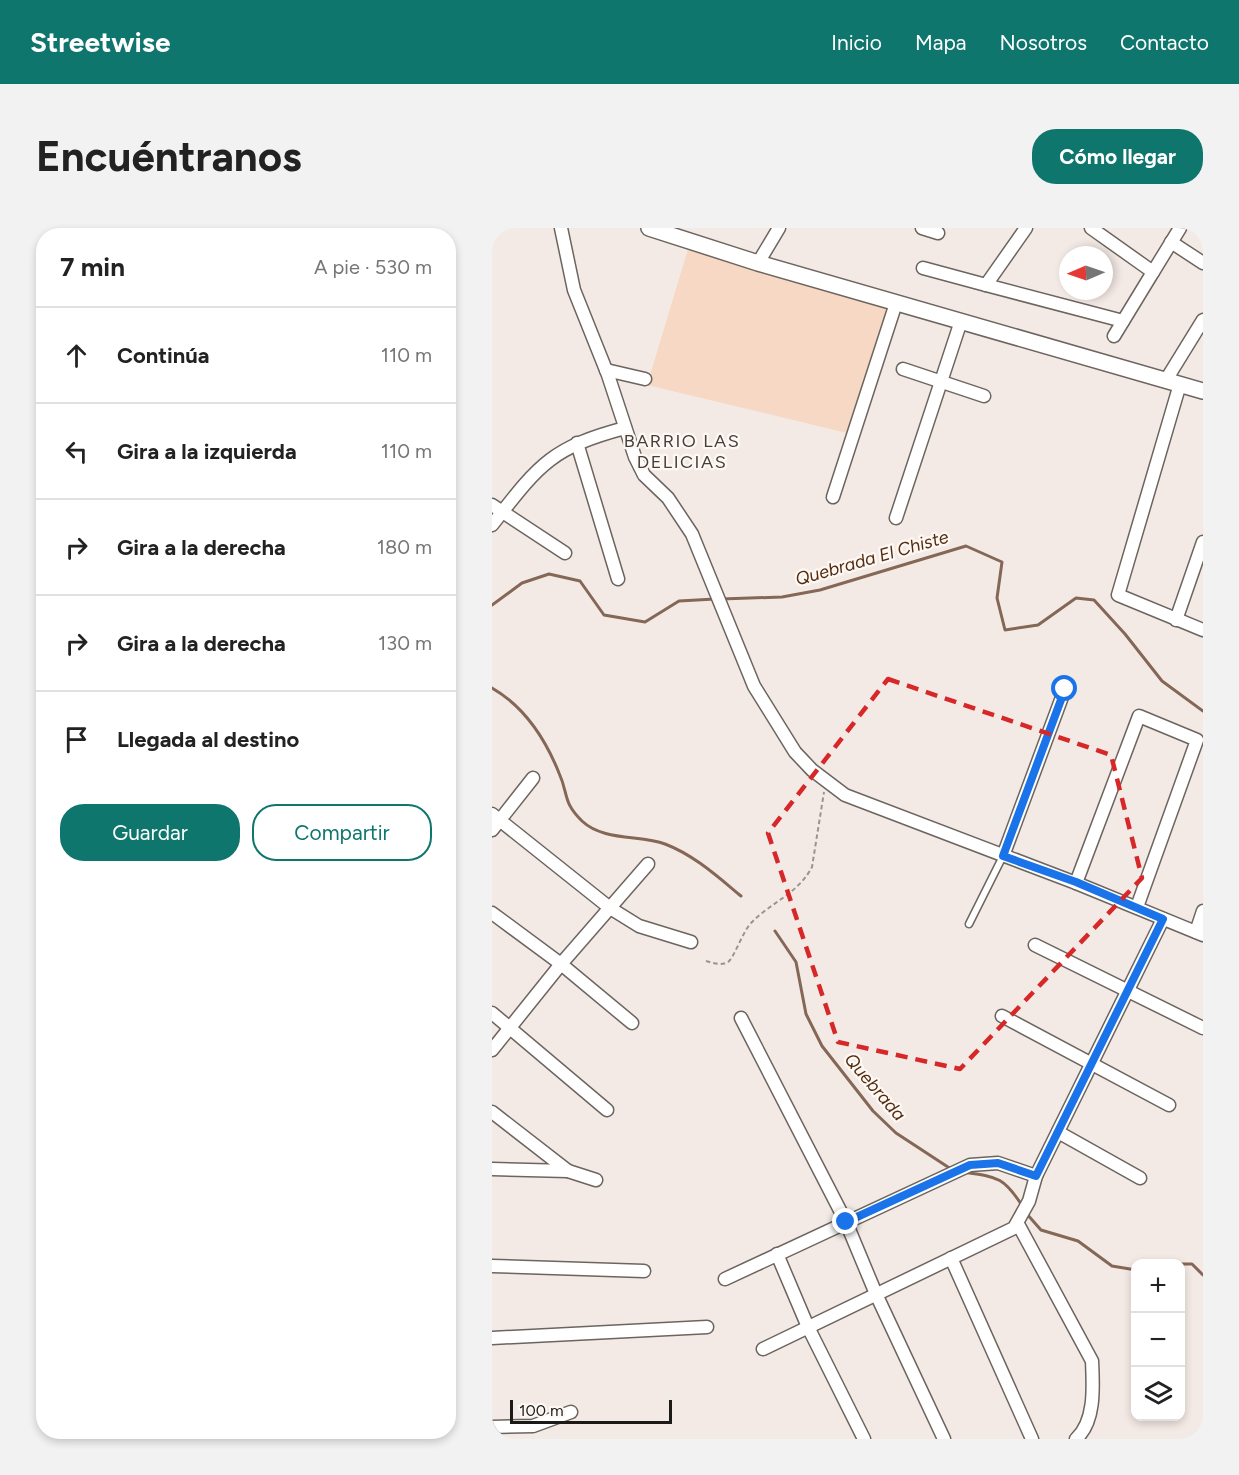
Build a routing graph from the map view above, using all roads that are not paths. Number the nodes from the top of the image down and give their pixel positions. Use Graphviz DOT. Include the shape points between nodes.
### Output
graph roads {
  1 [pos="561,228"];
  2 [pos="649,228"];
  3 [pos="779,228"];
  4 [pos="922,228"];
  5 [pos="1026,228"];
  6 [pos="1091,228"];
  7 [pos="1180,228"];
  8 [pos="938,233"];
  9 [pos="1171,242"];
  10 [pos="758,263"];
  11 [pos="1203,263"];
  12 [pos="923,268"];
  13 [pos="1153,272"];
  14 [pos="986,285"];
  15 [pos="896,303"];
  16 [pos="1203,320"];
  17 [pos="961,321"];
  18 [pos="1123,321"];
  19 [pos="1114,336"];
  20 [pos="903,369"];
  21 [pos="606,370"];
  22 [pos="645,379"];
  23 [pos="942,382"];
  24 [pos="1173,382"];
  25 [pos="1203,391"];
  26 [pos="984,396"];
  27 [pos="625,428"];
  28 [pos="577,442"];
  29 [pos="833,497"];
  30 [pos="497,508"];
  31 [pos="896,518"];
  32 [pos="492,525"];
  33 [pos="1203,542"];
  34 [pos="565,553"];
  35 [pos="618,579"];
  36 [pos="1176,620"];
  37 [pos="1203,630"];
  38 [pos="1065,689"];
  39 [pos="533,778"];
  40 [pos="495,822"];
  41 [pos="1003,856"];
  42 [pos="648,864"];
  43 [pos="1076,882"];
  44 [pos="610,908"];
  45 [pos="1137,908"];
  46 [pos="1203,911"];
  47 [pos="492,913"];
  48 [pos="1163,919"];
  49 [pos="969,924"];
  50 [pos="1199,933"];
  51 [pos="691,942"];
  52 [pos="1035,945"];
  53 [pos="561,964"];
  54 [pos="1128,991"];
  55 [pos="492,1013"];
  56 [pos="1002,1016"];
  57 [pos="741,1018"];
  58 [pos="632,1023"];
  59 [pos="511,1027"];
  60 [pos="1203,1028"];
  61 [pos="492,1050"];
  62 [pos="1092,1064"];
  63 [pos="1169,1105"];
  64 [pos="607,1110"];
  65 [pos="492,1112"];
  66 [pos="1058,1132"];
  67 [pos="492,1169"];
  68 [pos="568,1171"];
  69 [pos="1036,1176"];
  70 [pos="1140,1178"];
  71 [pos="596,1180"];
  72 [pos="846,1222"];
  73 [pos="1018,1224"];
  74 [pos="777,1254"];
  75 [pos="951,1258"];
  76 [pos="492,1266"];
  77 [pos="644,1271"];
  78 [pos="725,1279"];
  79 [pos="876,1294"];
  80 [pos="707,1327"];
  81 [pos="808,1327"];
  82 [pos="492,1338"];
  83 [pos="763,1349"];
  84 [pos="571,1412"];
  85 [pos="492,1427"];
  86 [pos="864,1439"];
  87 [pos="944,1439"];
  88 [pos="1032,1439"];
  89 [pos="1076,1439"];
  1 -- 21 [label="street" via="574,290"];
  2 -- 10 [label="street"];
  3 -- 10 [label="street"];
  4 -- 8 [label="street"];
  5 -- 14 [label="street"];
  6 -- 13 [label="street"];
  7 -- 9 [label="street"];
  9 -- 11 [label="street"];
  9 -- 13 [label="street"];
  10 -- 15 [label="street"];
  12 -- 14 [label="street"];
  13 -- 18 [label="street"];
  14 -- 18 [label="street"];
  15 -- 17 [label="street"];
  15 -- 29 [label="street"];
  16 -- 24 [label="street"];
  17 -- 23 [label="street"];
  17 -- 24 [label="street"];
  18 -- 19 [label="street"];
  20 -- 23 [label="street"];
  21 -- 22 [label="street"];
  21 -- 27 [label="street"];
  23 -- 26 [label="street"];
  23 -- 31 [label="street"];
  24 -- 25 [label="street"];
  24 -- 36 [label="street" via="1118,595"];
  27 -- 28 [label="street"];
  27 -- 41 [label="street" via="644,475 668,498 692,534 754,686 795,752 845,795"];
  28 -- 30 [label="street" via="545,462"];
  28 -- 35 [label="street"];
  30 -- 32 [label="street"];
  30 -- 34 [label="street"];
  33 -- 36 [label="street"];
  36 -- 37 [label="street"];
  38 -- 41 [label="street"];
  39 -- 40 [label="street"];
  40 -- 44 [label="street"];
  41 -- 43 [label="street"];
  41 -- 49 [label="lane"];
  42 -- 44 [label="street"];
  43 -- 45 [label="street"];
  43 -- 45 [label="street" via="1139,716 1197,740"];
  44 -- 51 [label="street" via="639,926"];
  44 -- 53 [label="street"];
  45 -- 48 [label="street"];
  46 -- 50 [label="street"];
  47 -- 53 [label="street"];
  48 -- 50 [label="street"];
  48 -- 54 [label="street"];
  52 -- 54 [label="street"];
  53 -- 58 [label="street"];
  53 -- 59 [label="street"];
  54 -- 60 [label="street"];
  54 -- 62 [label="street"];
  55 -- 59 [label="street"];
  56 -- 62 [label="street"];
  57 -- 72 [label="street"];
  59 -- 61 [label="street"];
  59 -- 64 [label="street"];
  62 -- 63 [label="street"];
  62 -- 66 [label="street"];
  65 -- 68 [label="street"];
  66 -- 69 [label="street"];
  66 -- 70 [label="street"];
  67 -- 68 [label="street"];
  68 -- 71 [label="street"];
  69 -- 72 [label="street" via="998,1163 970,1165"];
  69 -- 73 [label="street"];
  72 -- 74 [label="street"];
  72 -- 79 [label="street"];
  73 -- 75 [label="street"];
  73 -- 89 [label="street" via="1092,1361 1090,1413"];
  74 -- 78 [label="street"];
  74 -- 81 [label="street"];
  75 -- 79 [label="street"];
  75 -- 88 [label="street"];
  76 -- 77 [label="street"];
  79 -- 81 [label="street"];
  79 -- 87 [label="street"];
  80 -- 82 [label="street"];
  81 -- 83 [label="street"];
  81 -- 86 [label="street"];
  84 -- 85 [label="street" via="533,1426"];
}
